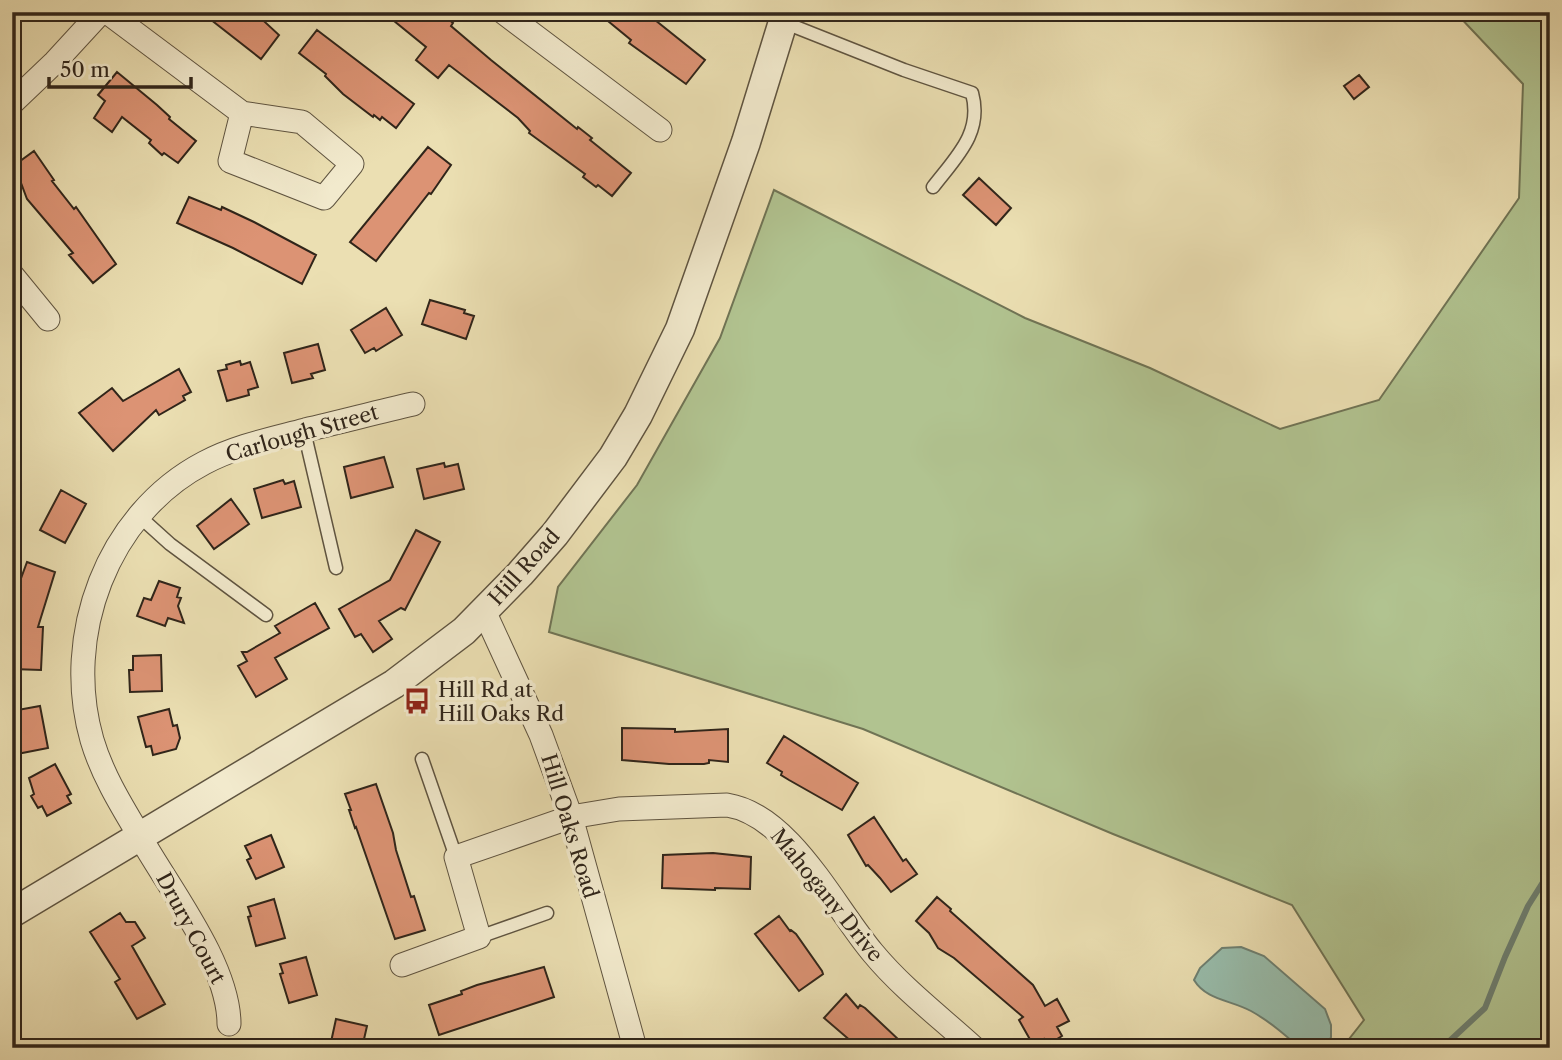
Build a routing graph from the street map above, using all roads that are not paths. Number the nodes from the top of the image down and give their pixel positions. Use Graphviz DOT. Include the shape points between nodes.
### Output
graph roads {
  1 [pos="100,12"];
  2 [pos="107,12"];
  3 [pos="503,12"];
  4 [pos="785,17"];
  5 [pos="530,20"];
  6 [pos="12,103"];
  7 [pos="242,113"];
  8 [pos="660,130"];
  9 [pos="933,187"];
  10 [pos="12,275"];
  11 [pos="48,319"];
  12 [pos="413,404"];
  13 [pos="304,431"];
  14 [pos="139,516"];
  15 [pos="336,568"];
  16 [pos="484,611"];
  17 [pos="266,615"];
  18 [pos="422,759"];
  19 [pos="571,817"];
  20 [pos="140,838"];
  21 [pos="456,857"];
  22 [pos="12,913"];
  23 [pos="547,913"];
  24 [pos="479,937"];
  25 [pos="402,965"];
  26 [pos="229,1024"];
  27 [pos="635,1048"];
  28 [pos="974,1048"];
  1 -- 6 [label="street"];
  2 -- 7 [label="street"];
  3 -- 5 [label="street"];
  4 -- 9 [label="lane" via="904,70 972,93 976,109 969,140"];
  4 -- 16 [label="street, Hill Road" via="747,142 665,364 586,496"];
  5 -- 8 [label="street"];
  7 -- 7 [label="street" via="302,122 352,164 324,198 230,161"];
  10 -- 11 [label="street"];
  12 -- 13 [label="street, Carlough Street"];
  13 -- 14 [label="street, Carlough Street" via="233,450 204,463"];
  13 -- 15 [label="lane"];
  14 -- 17 [label="lane"];
  14 -- 20 [label="street, Carlough Street" via="103,576 88,620 82,662 83,697 92,738"];
  16 -- 19 [label="street, Hill Oaks Road" via="541,735"];
  16 -- 20 [label="street, Hill Road" via="394,684"];
  18 -- 21 [label="lane"];
  19 -- 21 [label="street, Mahogany Drive"];
  19 -- 27 [label="street, Hill Oaks Road"];
  19 -- 28 [label="street, Mahogany Drive" via="687,805 727,805 755,814 779,832 889,971"];
  20 -- 22 [label="street, Hill Road"];
  20 -- 26 [label="street, Drury Court" via="218,970 227,996"];
  21 -- 24 [label="street"];
  23 -- 24 [label="lane"];
  24 -- 25 [label="street"];
}
